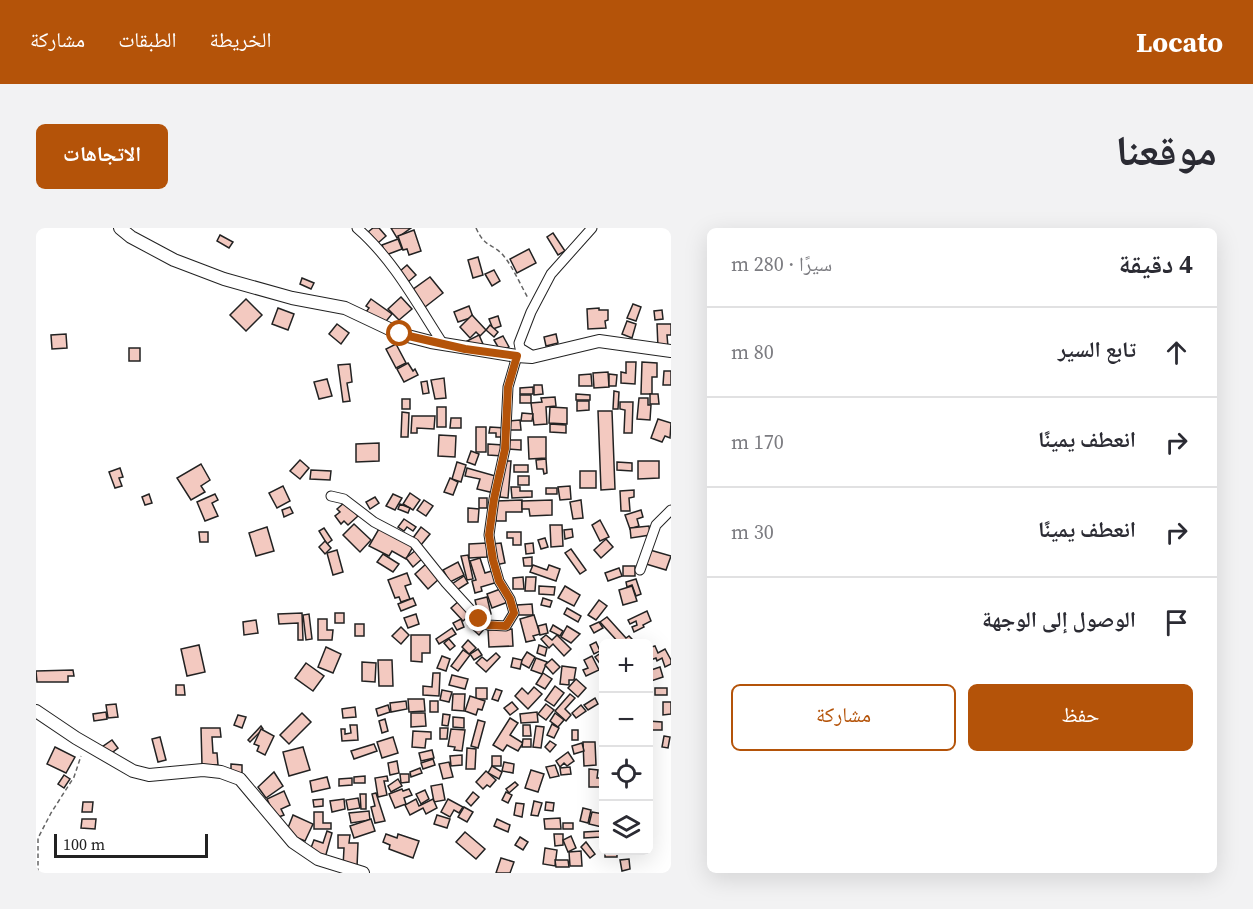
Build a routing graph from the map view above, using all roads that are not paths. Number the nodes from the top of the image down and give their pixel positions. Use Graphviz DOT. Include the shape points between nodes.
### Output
graph roads {
  1 [pos="120,228"];
  2 [pos="357,228"];
  3 [pos="592,228"];
  4 [pos="443,344"];
  5 [pos="671,351"];
  6 [pos="517,356"];
  7 [pos="533,356"];
  8 [pos="331,496"];
  9 [pos="671,510"];
  10 [pos="640,570"];
  11 [pos="36,711"];
  12 [pos="363,873"];
  1 -- 4 [label="street" via="174,261 224,279 345,309 400,334"];
  2 -- 4 [label="street" via="386,258"];
  3 -- 7 [label="street" via="551,274 523,328 520,348"];
  4 -- 6 [label="street"];
  5 -- 7 [label="street" via="599,341"];
  6 -- 7 [label="street"];
  6 -- 8 [label="street" via="508,387 505,449 489,535 499,581 514,613 506,626 488,625 479,619 414,543 374,522 344,499"];
  9 -- 10 [label="street" via="656,525"];
  11 -- 12 [label="street" via="133,771 149,775 203,770 240,779 293,842 318,859"];
}
